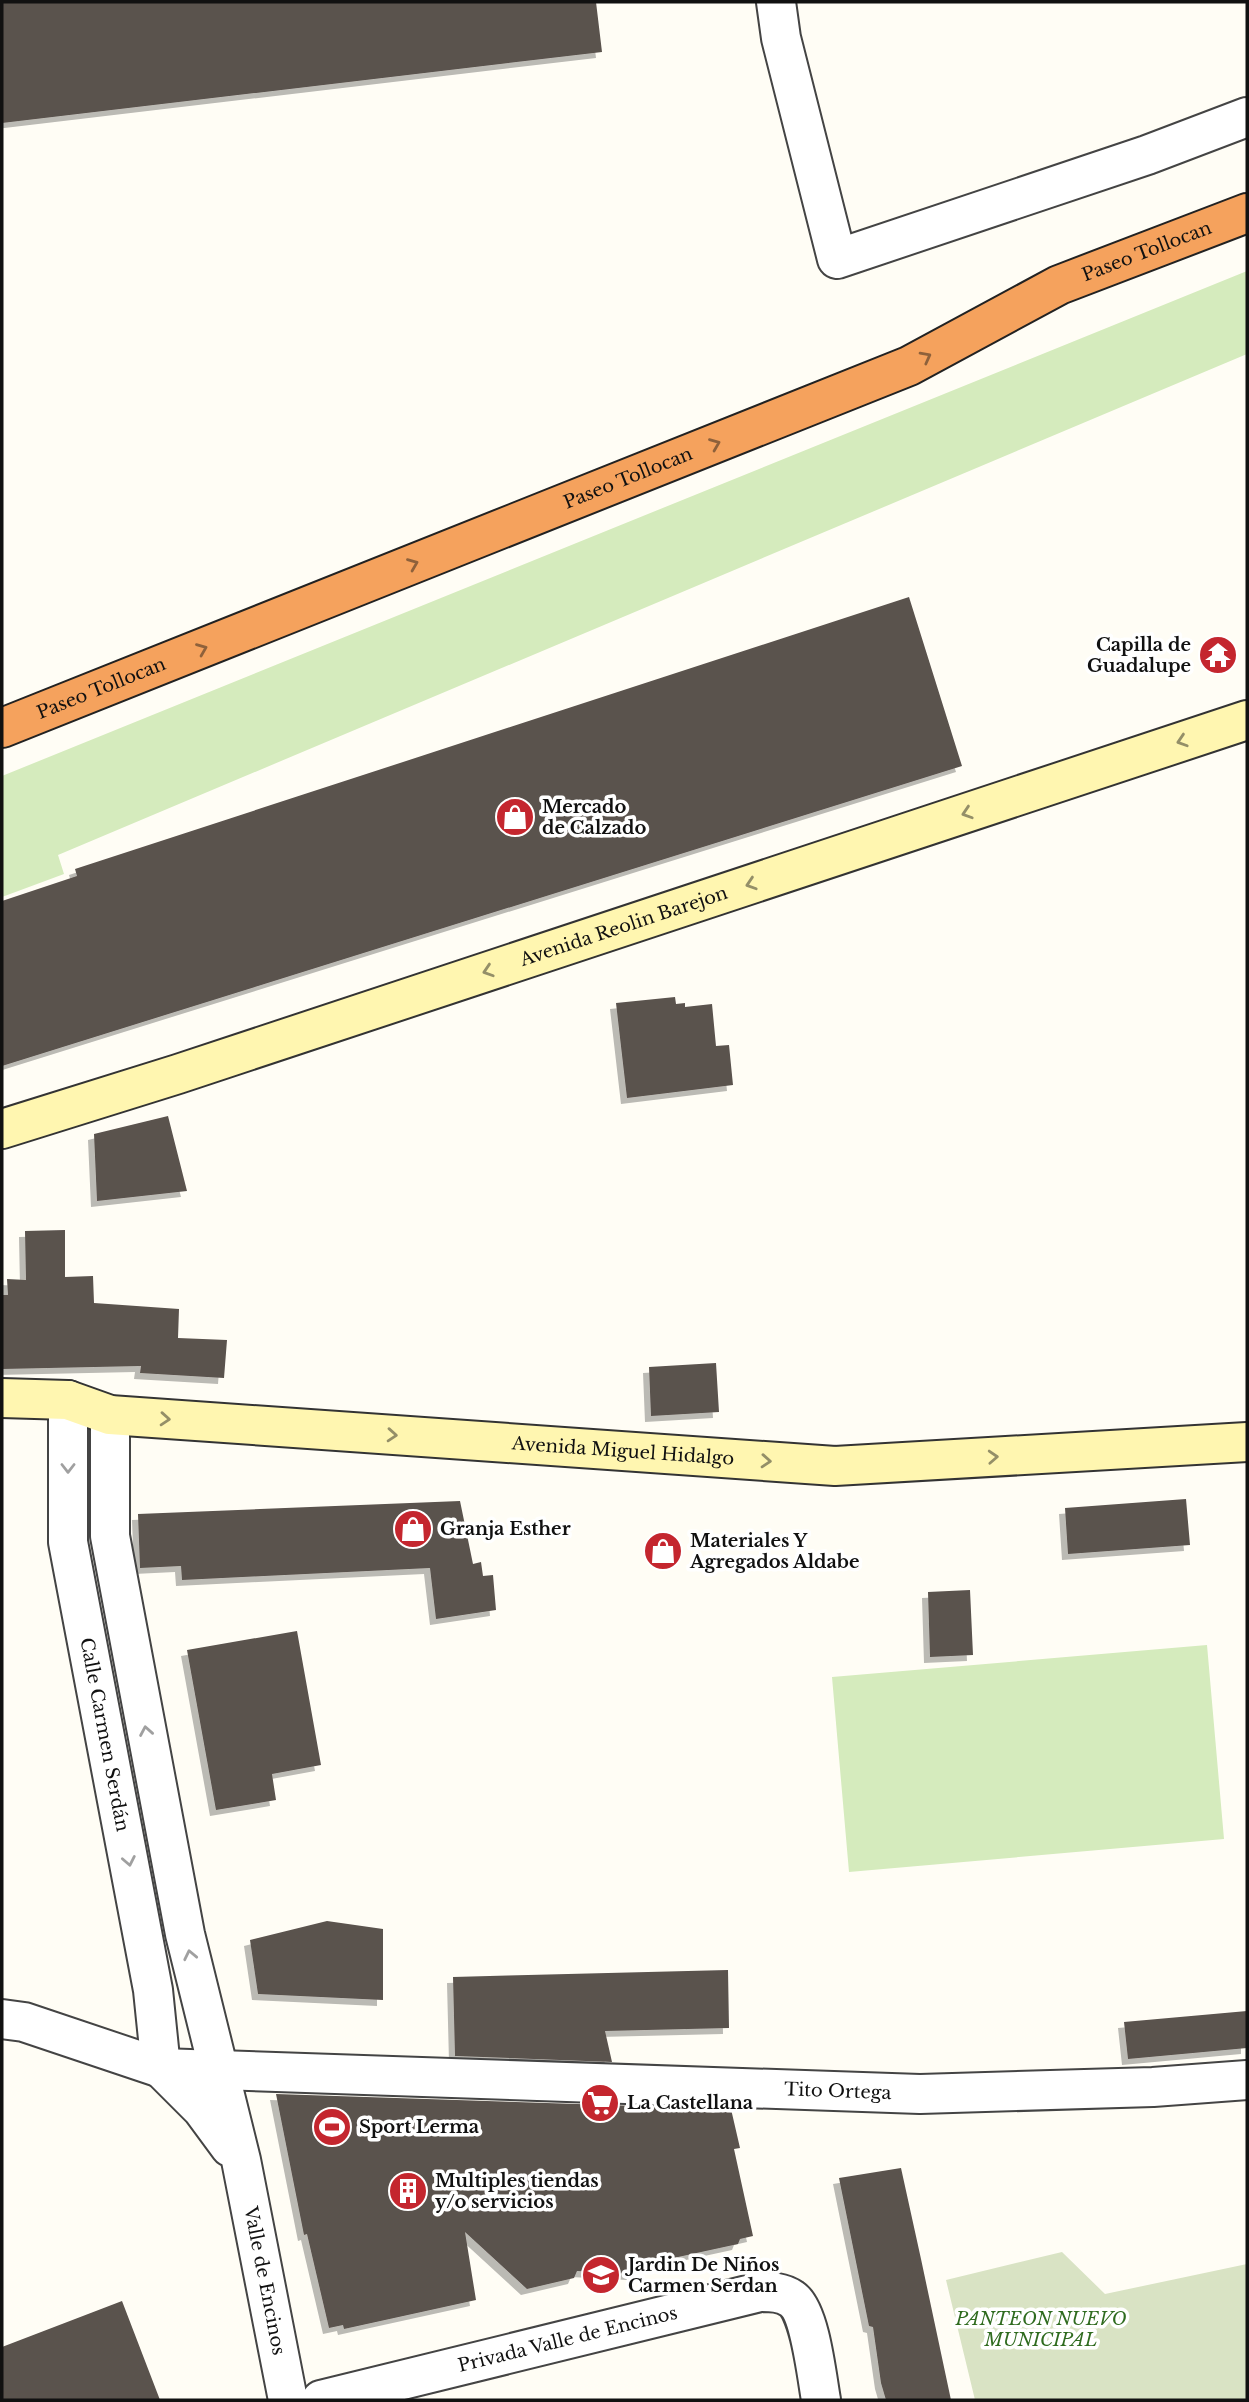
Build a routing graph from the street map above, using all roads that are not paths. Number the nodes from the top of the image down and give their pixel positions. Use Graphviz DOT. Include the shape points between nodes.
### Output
graph roads {
  1 [pos="778,20"];
  2 [pos="1247,117"];
  3 [pos="1247,213"];
  4 [pos="1247,720"];
  5 [pos="2,728"];
  6 [pos="2,1129"];
  7 [pos="2,1398"];
  8 [pos="68,1400"];
  9 [pos="110,1415"];
  10 [pos="1247,1442"];
  11 [pos="110,1536"];
  12 [pos="68,1542"];
  13 [pos="2,2019"];
  14 [pos="161,2068"];
  15 [pos="217,2069"];
  16 [pos="1247,2080"];
  17 [pos="241,2160"];
  18 [pos="288,2400"];
  19 [pos="321,2400"];
  20 [pos="821,2400"];
  1 -- 2 [label="street" via="837,258"];
  5 -- 3 [label="highway, Paseo Tollocan, one-way" via="909,366 1059,285"];
  4 -- 6 [label="main road, Avenida Reolin Barejon, one-way"];
  7 -- 8 [label="main road, Avenida Miguel Hidalgo"];
  8 -- 9 [label="main road, Avenida Miguel Hidalgo"];
  8 -- 12 [label="street, Calle Carmen Serdán, one-way"];
  9 -- 10 [label="main road, Avenida Miguel Hidalgo, one-way" via="835,1466"];
  9 -- 11 [label="street"];
  11 -- 12 [label="street"];
  15 -- 11 [label="street, one-way" via="183,1921"];
  12 -- 14 [label="street, Calle Carmen Serdán, one-way" via="153,1990"];
  13 -- 14 [label="street" via="24,2022"];
  14 -- 15 [label="street, Tito Ortega"];
  14 -- 17 [label="street, Valle de Encinos" via="202,2109"];
  15 -- 16 [label="street, Tito Ortega" via="920,2094"];
  15 -- 17 [label="street, Valle de Encinos"];
  17 -- 18 [label="street, Valle de Encinos"];
  19 -- 20 [label="street, Privada Valle de Encinos" via="760,2292 778,2292 794,2300 803,2313"];
}
